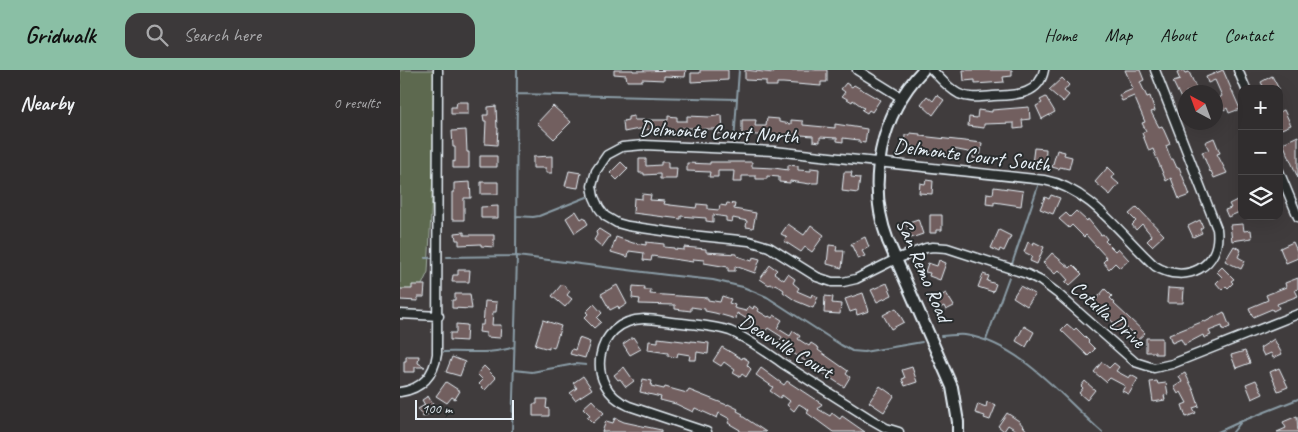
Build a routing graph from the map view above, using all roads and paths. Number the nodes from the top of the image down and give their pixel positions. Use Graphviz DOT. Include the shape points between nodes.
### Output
graph roads {
  1 [pos="438,70"];
  2 [pos="857,70"];
  3 [pos="923,70"];
  4 [pos="932,70"];
  5 [pos="1044,70"];
  6 [pos="1155,70"];
  7 [pos="1238,70"];
  8 [pos="1244,85"];
  9 [pos="902,98"];
  10 [pos="879,162"];
  11 [pos="1281,175"];
  12 [pos="1298,217"];
  13 [pos="896,259"];
  14 [pos="400,314"];
  15 [pos="1298,314"];
  16 [pos="439,316"];
  17 [pos="400,392"];
  18 [pos="707,432"];
  19 [pos="899,432"];
  20 [pos="958,432"];
  1 -- 16 [label="street"];
  2 -- 9 [label="street"];
  3 -- 9 [label="street, San Remo Road"];
  4 -- 5 [label="street" via="954,91 974,98 1026,93 1038,84"];
  6 -- 10 [label="street, Delmonte Court South" via="1217,229 1214,254 1205,265 1192,272 1174,274 1155,266 1090,203 1060,184"];
  7 -- 8 [label="street"];
  9 -- 10 [label="street, San Remo Road" via="888,127"];
  10 -- 13 [label="street, San Remo Road" via="880,213"];
  10 -- 13 [label="street, Delmonte Court North" via="774,150 627,146 602,160 594,175 593,190 602,213 617,223 749,241 769,247 817,278 832,282 856,279"];
  11 -- 12 [label="street"];
  13 -- 15 [label="street, Cotulla Drive" via="926,248 940,247 1027,274 1057,293 1132,359 1149,367 1172,364"];
  13 -- 20 [label="street, San Remo Road" via="949,379 956,404"];
  14 -- 16 [label="street"];
  16 -- 17 [label="street" via="436,361 429,376 419,386"];
  18 -- 19 [label="street, Deauville Court" via="618,402 609,393 600,375 599,361 606,341 615,330 628,322 644,319 729,331 872,420"];
}
